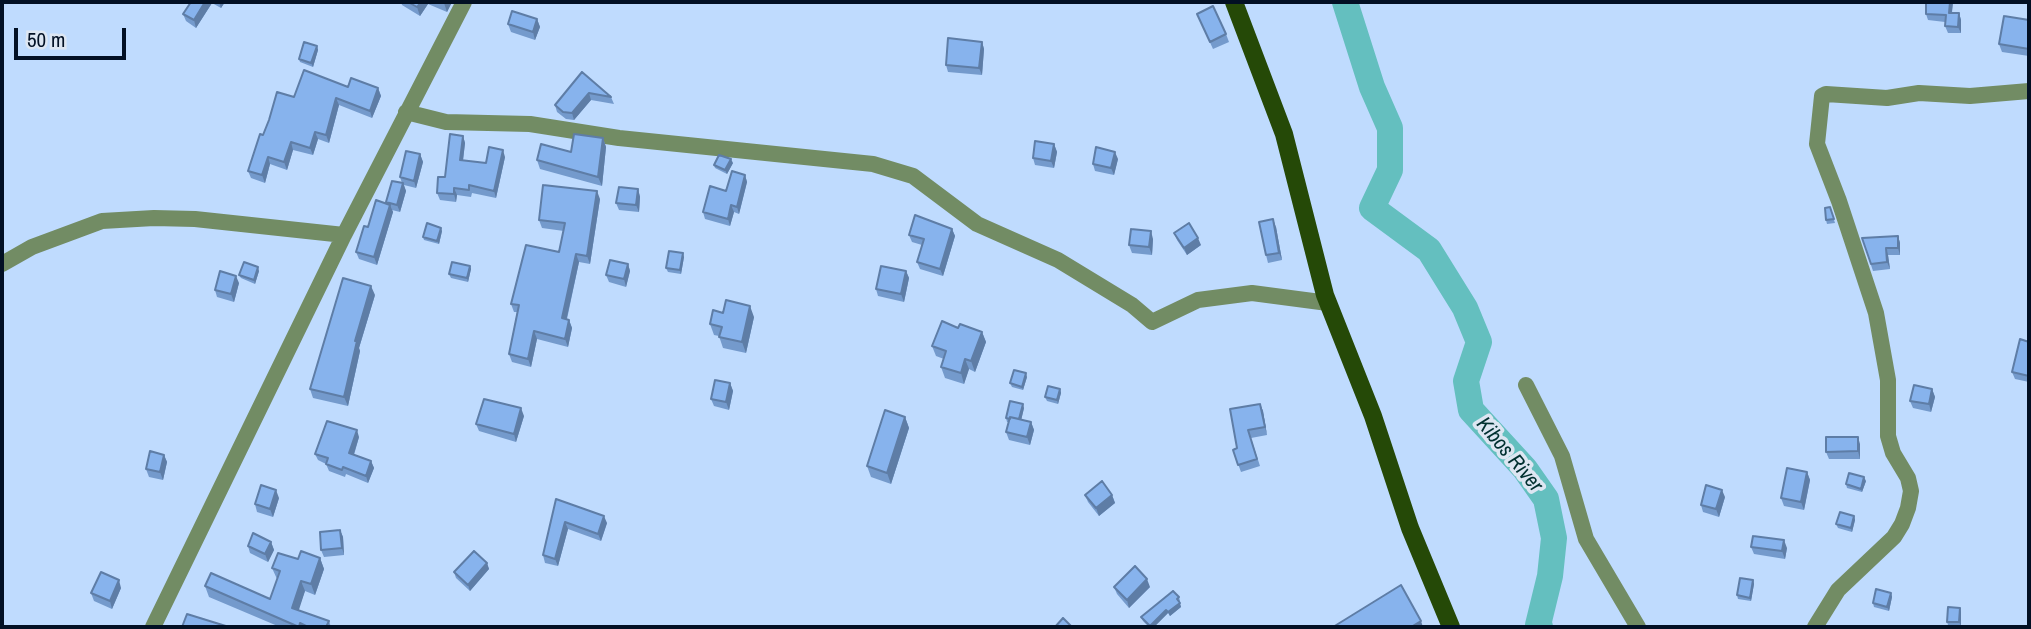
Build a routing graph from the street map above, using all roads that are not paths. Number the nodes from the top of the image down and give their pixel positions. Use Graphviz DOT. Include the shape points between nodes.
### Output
graph roads {
  1 [pos="464,2"];
  2 [pos="1234,2"];
  3 [pos="2029,91"];
  4 [pos="406,112"];
  5 [pos="344,234"];
  6 [pos="2,264"];
  7 [pos="1328,303"];
  8 [pos="1526,385"];
  9 [pos="153,627"];
  10 [pos="1451,627"];
  11 [pos="1638,627"];
  12 [pos="1815,627"];
  1 -- 4 [label="street"];
  2 -- 7 [label="main road" via="1284,134"];
  3 -- 12 [label="street" via="1970,96 1822,96 1817,144 1876,313 1888,380 1888,436 1911,491 1894,537 1838,590"];
  4 -- 5 [label="street"];
  4 -- 7 [label="street" via="446,122 530,124 873,164 913,176 977,225 1058,260 1132,305 1152,323 1198,300 1252,293"];
  5 -- 6 [label="street" via="195,219 102,221 32,247"];
  5 -- 9 [label="street"];
  7 -- 10 [label="main road"];
  8 -- 11 [label="street" via="1562,456 1586,538"];
}
